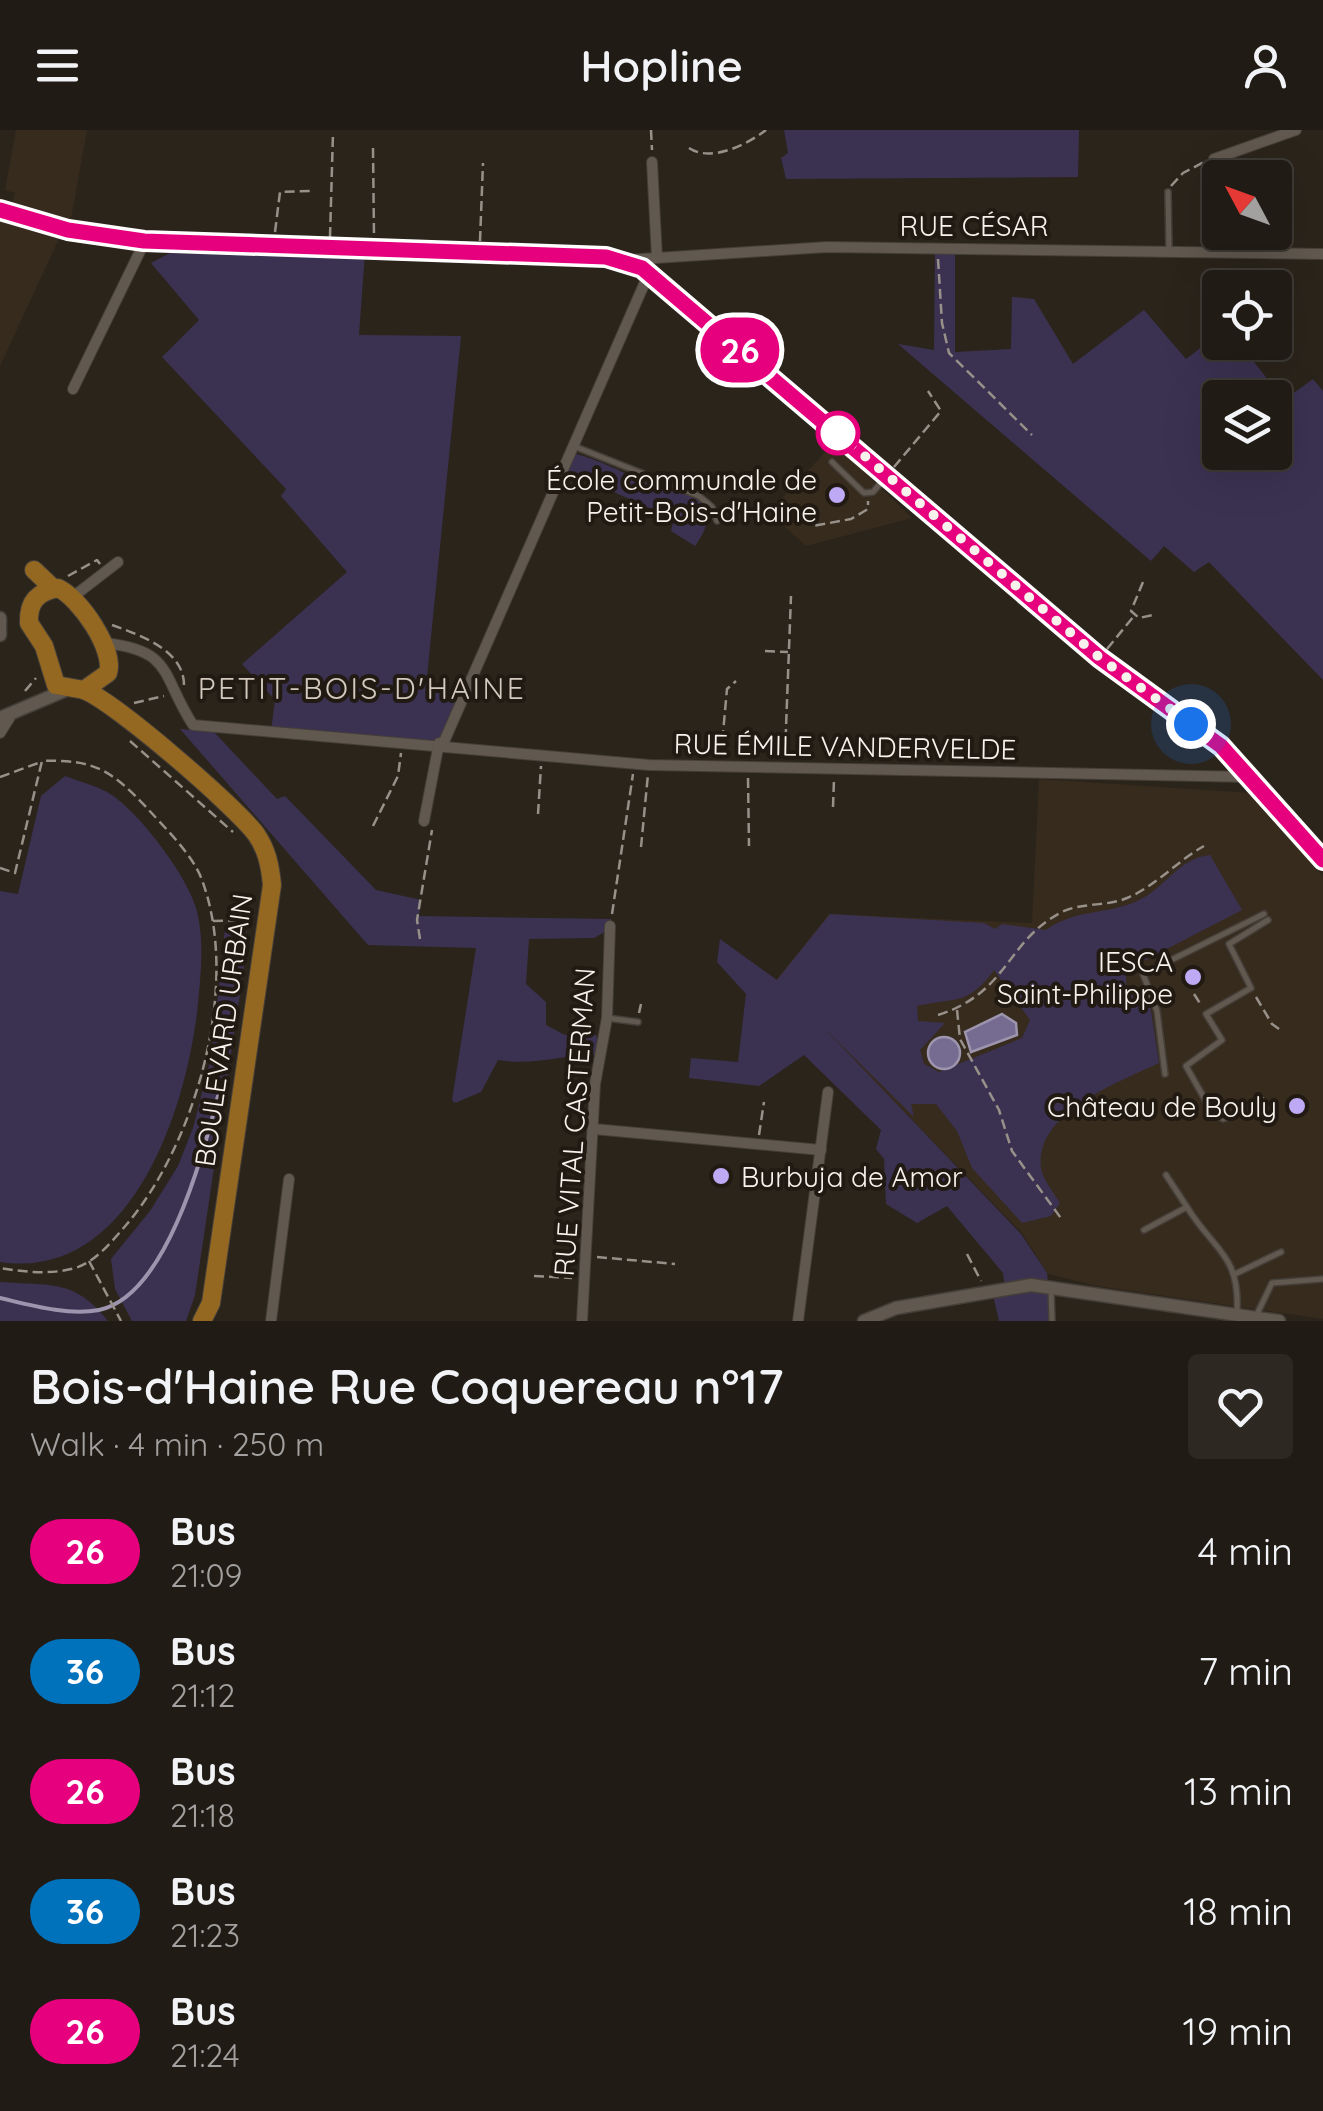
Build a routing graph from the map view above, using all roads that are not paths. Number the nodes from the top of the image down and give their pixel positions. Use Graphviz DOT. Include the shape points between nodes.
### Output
graph roads {
  1 [pos="1296,130"];
  2 [pos="1214,158"];
  3 [pos="652,162"];
  4 [pos="1168,192"];
  5 [pos="0,210"];
  6 [pos="144,241"];
  7 [pos="1169,249"];
  8 [pos="1323,254"];
  9 [pos="657,258"];
  10 [pos="625,260"];
  11 [pos="646,271"];
  12 [pos="73,389"];
  13 [pos="573,446"];
  14 [pos="832,462"];
  15 [pos="886,475"];
  16 [pos="716,520"];
  17 [pos="118,562"];
  18 [pos="34,570"];
  19 [pos="54,589"];
  20 [pos="78,602"];
  21 [pos="0,618"];
  22 [pos="0,635"];
  23 [pos="127,644"];
  24 [pos="107,660"];
  25 [pos="49,669"];
  26 [pos="76,690"];
  27 [pos="36,701"];
  28 [pos="123,704"];
  29 [pos="5,717"];
  30 [pos="0,733"];
  31 [pos="441,744"];
  32 [pos="1250,777"];
  33 [pos="424,825"];
  34 [pos="1323,860"];
  35 [pos="610,926"];
  36 [pos="607,1018"];
  37 [pos="638,1022"];
  38 [pos="1165,1074"];
  39 [pos="828,1092"];
  40 [pos="1256,1104"];
  41 [pos="594,1129"];
  42 [pos="821,1150"];
  43 [pos="1166,1175"];
  44 [pos="289,1179"];
  45 [pos="1186,1207"];
  46 [pos="1144,1230"];
  47 [pos="1281,1252"];
  48 [pos="1235,1274"];
  49 [pos="1323,1279"];
  50 [pos="1048,1285"];
  51 [pos="213,1312"];
  52 [pos="1237,1314"];
  53 [pos="1256,1317"];
  54 [pos="867,1320"];
  55 [pos="202,1321"];
  56 [pos="271,1321"];
  57 [pos="582,1321"];
  58 [pos="798,1321"];
  59 [pos="1052,1321"];
  60 [pos="1278,1321"];
  1 -- 2 [label="street"];
  3 -- 9 [label="street"];
  4 -- 7 [label="lane"];
  5 -- 6 [label="street" via="68,230"];
  6 -- 10 [label="street"];
  6 -- 12 [label="street"];
  7 -- 8 [label="street, RUE CÉSAR"];
  7 -- 9 [label="street, RUE CÉSAR" via="828,247"];
  9 -- 10 [label="street, RUE CÉSAR"];
  10 -- 11 [label="street"];
  11 -- 13 [label="street"];
  11 -- 15 [label="street"];
  13 -- 16 [label="lane" via="699,496"];
  13 -- 31 [label="street"];
  14 -- 15 [label="lane" via="869,494"];
  15 -- 32 [label="street" via="1100,658 1221,746"];
  17 -- 20 [label="street"];
  18 -- 19 [label="main road"];
  19 -- 20 [label="main road"];
  19 -- 25 [label="main road" via="34,599 28,612"];
  20 -- 24 [label="main road, BOULEVARD URBAIN"];
  21 -- 22 [label="street"];
  23 -- 24 [label="street"];
  23 -- 24 [label="street"];
  23 -- 31 [label="street, RUE ÉMILE VANDERVELDE" via="161,663 193,724"];
  24 -- 26 [label="main road"];
  24 -- 28 [label="main road, BOULEVARD URBAIN"];
  25 -- 26 [label="main road" via="56,685"];
  25 -- 27 [label="street"];
  26 -- 27 [label="street"];
  26 -- 28 [label="main road, BOULEVARD URBAIN"];
  27 -- 29 [label="street"];
  28 -- 51 [label="main road, BOULEVARD URBAIN" via="246,823 269,858 272,884"];
  29 -- 30 [label="street"];
  31 -- 32 [label="street, RUE ÉMILE VANDERVELDE" via="649,765"];
  31 -- 33 [label="street"];
  32 -- 34 [label="street"];
  35 -- 36 [label="street, RUE VITAL CASTERMAN"];
  36 -- 37 [label="lane"];
  36 -- 41 [label="street, RUE VITAL CASTERMAN"];
  38 -- 40 [label="lane" via="1157,1010 1143,974 1266,917 1229,944 1251,988 1206,1014 1222,1040 1186,1066 1212,1112 1223,1119"];
  39 -- 42 [label="street"];
  41 -- 42 [label="street"];
  41 -- 57 [label="street, RUE VITAL CASTERMAN"];
  42 -- 58 [label="street"];
  43 -- 45 [label="lane"];
  44 -- 56 [label="street"];
  45 -- 46 [label="lane"];
  45 -- 48 [label="lane" via="1230,1258"];
  47 -- 48 [label="lane"];
  48 -- 52 [label="lane"];
  49 -- 53 [label="lane" via="1272,1283"];
  50 -- 52 [label="street"];
  50 -- 54 [label="street" via="896,1308"];
  50 -- 59 [label="lane"];
  51 -- 55 [label="main road, BOULEVARD URBAIN"];
  52 -- 53 [label="street"];
  53 -- 60 [label="street"];
}
